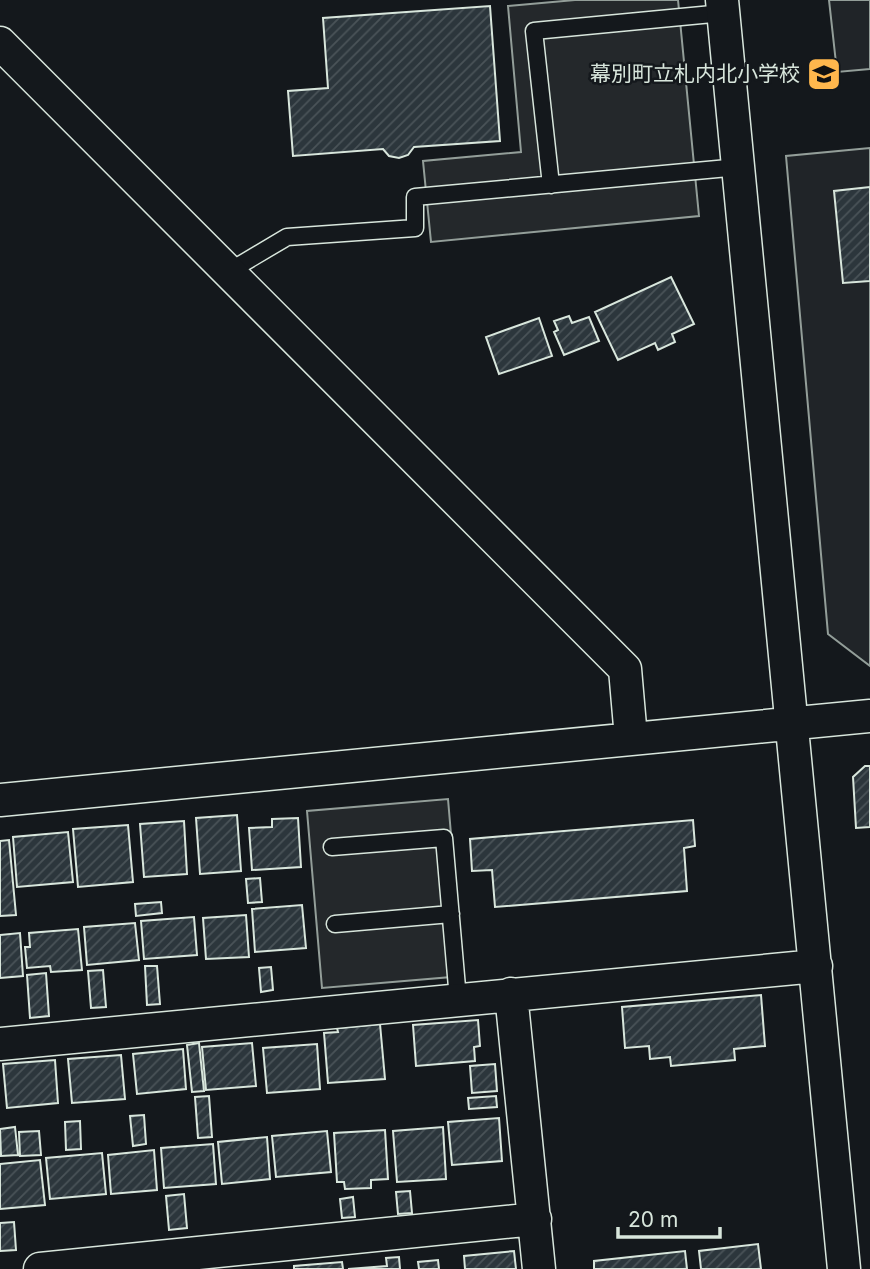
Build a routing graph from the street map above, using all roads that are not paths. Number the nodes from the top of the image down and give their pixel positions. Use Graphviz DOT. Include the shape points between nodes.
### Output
graph roads {
  1 [pos="723,6"];
  2 [pos="0,43"];
  3 [pos="739,167"];
  4 [pos="551,185"];
  5 [pos="228,272"];
  6 [pos="870,716"];
  7 [pos="790,723"];
  8 [pos="631,738"];
  9 [pos="0,800"];
  10 [pos="332,847"];
  11 [pos="451,914"];
  12 [pos="335,924"];
  13 [pos="816,966"];
  14 [pos="512,994"];
  15 [pos="458,999"];
  16 [pos="0,1044"];
  17 [pos="535,1219"];
  18 [pos="40,1269"];
  19 [pos="539,1269"];
  20 [pos="844,1269"];
  1 -- 3 [label="street"];
  1 -- 4 [label="lane" via="534,31"];
  2 -- 5 [label="street"];
  3 -- 4 [label="lane"];
  3 -- 7 [label="street"];
  4 -- 5 [label="lane" via="415,197 415,228 287,237"];
  5 -- 8 [label="street" via="625,669"];
  6 -- 7 [label="street"];
  7 -- 8 [label="street"];
  7 -- 13 [label="street"];
  8 -- 9 [label="street"];
  10 -- 11 [label="lane" via="444,838"];
  11 -- 12 [label="lane"];
  11 -- 15 [label="lane"];
  13 -- 14 [label="street"];
  13 -- 20 [label="street"];
  14 -- 15 [label="street"];
  14 -- 17 [label="street"];
  15 -- 16 [label="street"];
  17 -- 18 [label="street"];
  17 -- 19 [label="street"];
}
